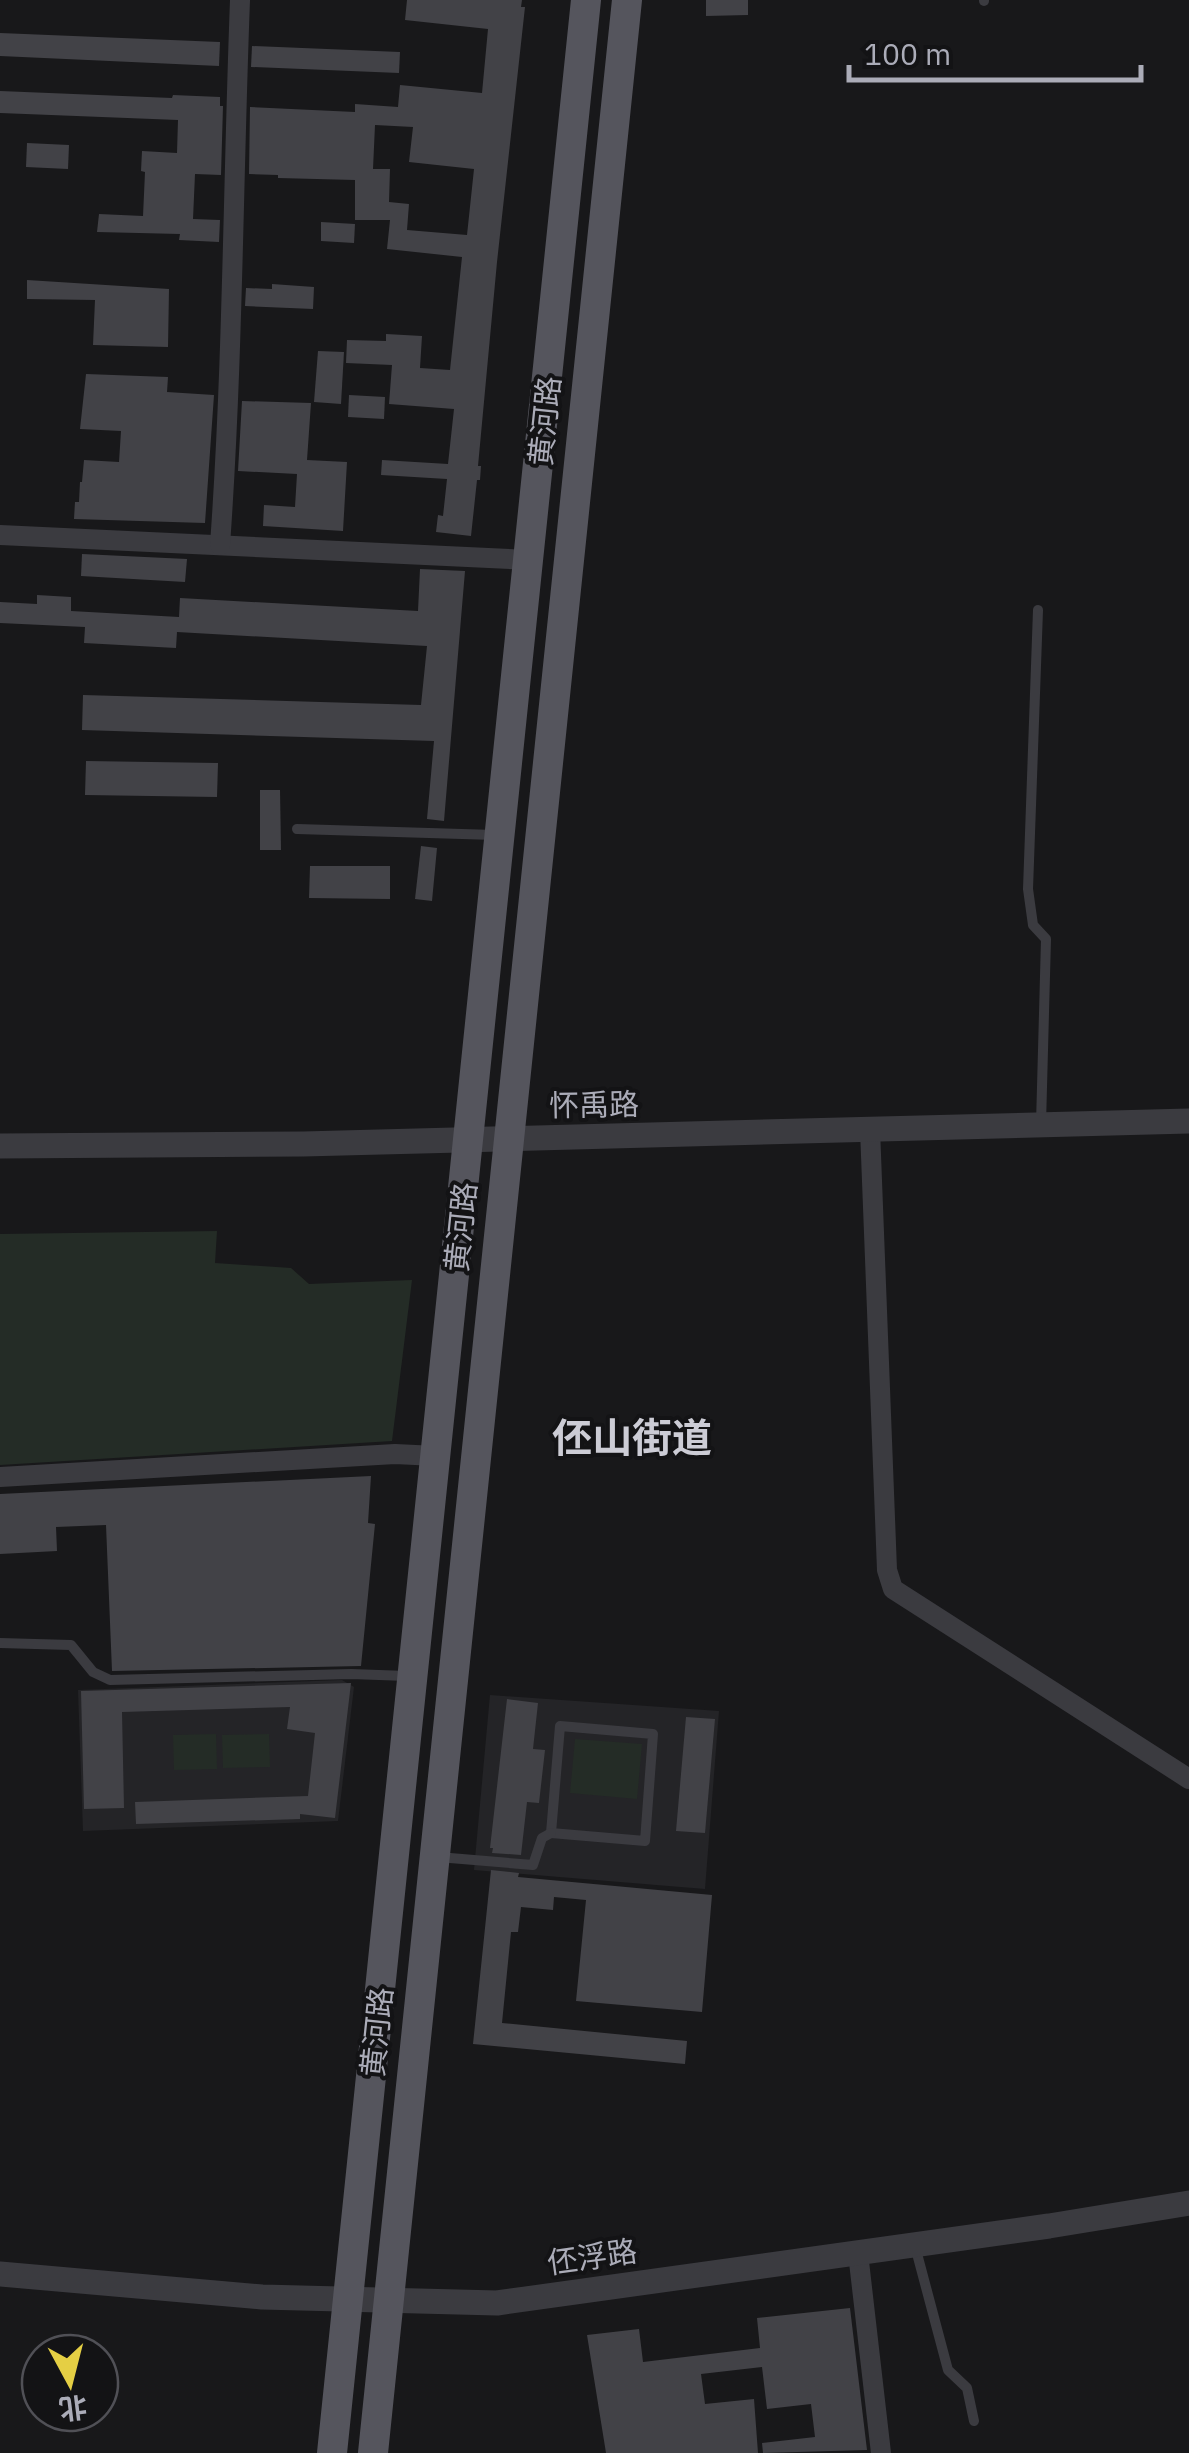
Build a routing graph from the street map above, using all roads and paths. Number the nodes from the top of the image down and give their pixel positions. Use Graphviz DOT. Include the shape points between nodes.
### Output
graph roads {
  1 [pos="240,0"];
  2 [pos="586,0"];
  3 [pos="627,0"];
  4 [pos="0,535"];
  5 [pos="220,545"];
  6 [pos="530,560"];
  7 [pos="1038,610"];
  8 [pos="297,830"];
  9 [pos="501,835"];
  10 [pos="1189,1122"];
  11 [pos="1040,1125"];
  12 [pos="870,1129"];
  13 [pos="510,1138"];
  14 [pos="469,1139"];
  15 [pos="0,1146"];
  16 [pos="436,1456"];
  17 [pos="0,1477"];
  18 [pos="0,1643"];
  19 [pos="413,1676"];
  20 [pos="1189,1779"];
  21 [pos="551,1833"];
  22 [pos="435,1857"];
  23 [pos="1189,2203"];
  24 [pos="914,2245"];
  25 [pos="858,2252"];
  26 [pos="0,2274"];
  27 [pos="348,2299"];
  28 [pos="389,2300"];
  29 [pos="974,2421"];
  30 [pos="332,2453"];
  31 [pos="374,2453"];
  32 [pos="881,2453"];
  1 -- 5 [label="street"];
  2 -- 6 [label="main road, 黄河路"];
  3 -- 13 [label="main road, 黄河路"];
  4 -- 5 [label="street"];
  5 -- 6 [label="street"];
  6 -- 9 [label="main road, 黄河路"];
  7 -- 11 [label="lane" via="1028,889 1033,924 1046,939"];
  8 -- 9 [label="lane"];
  9 -- 14 [label="main road, 黄河路"];
  10 -- 11 [label="street, 怀禹路"];
  11 -- 12 [label="street, 怀禹路"];
  12 -- 13 [label="street, 怀禹路"];
  12 -- 20 [label="street" via="886,1550 893,1588"];
  13 -- 14 [label="street, 怀禹路"];
  13 -- 22 [label="main road, 黄河路"];
  14 -- 15 [label="street, 怀禹路"];
  14 -- 16 [label="main road, 黄河路"];
  16 -- 17 [label="street"];
  16 -- 19 [label="main road, 黄河路"];
  18 -- 19 [label="lane" via="71,1645 93,1672 110,1680"];
  19 -- 27 [label="main road, 黄河路"];
  21 -- 21 [label="lane" via="560,1726 654,1734 644,1840"];
  21 -- 22 [label="lane" via="542,1838 532,1865"];
  22 -- 28 [label="main road, 黄河路"];
  23 -- 24 [label="street, 伾浮路"];
  24 -- 25 [label="street, 伾浮路"];
  24 -- 29 [label="lane" via="948,2370 967,2388"];
  25 -- 28 [label="street, 伾浮路" via="497,2302"];
  25 -- 32 [label="street"];
  26 -- 27 [label="street, 伾浮路"];
  27 -- 28 [label="street, 伾浮路"];
  27 -- 30 [label="main road, 黄河路"];
  28 -- 31 [label="main road, 黄河路"];
}
